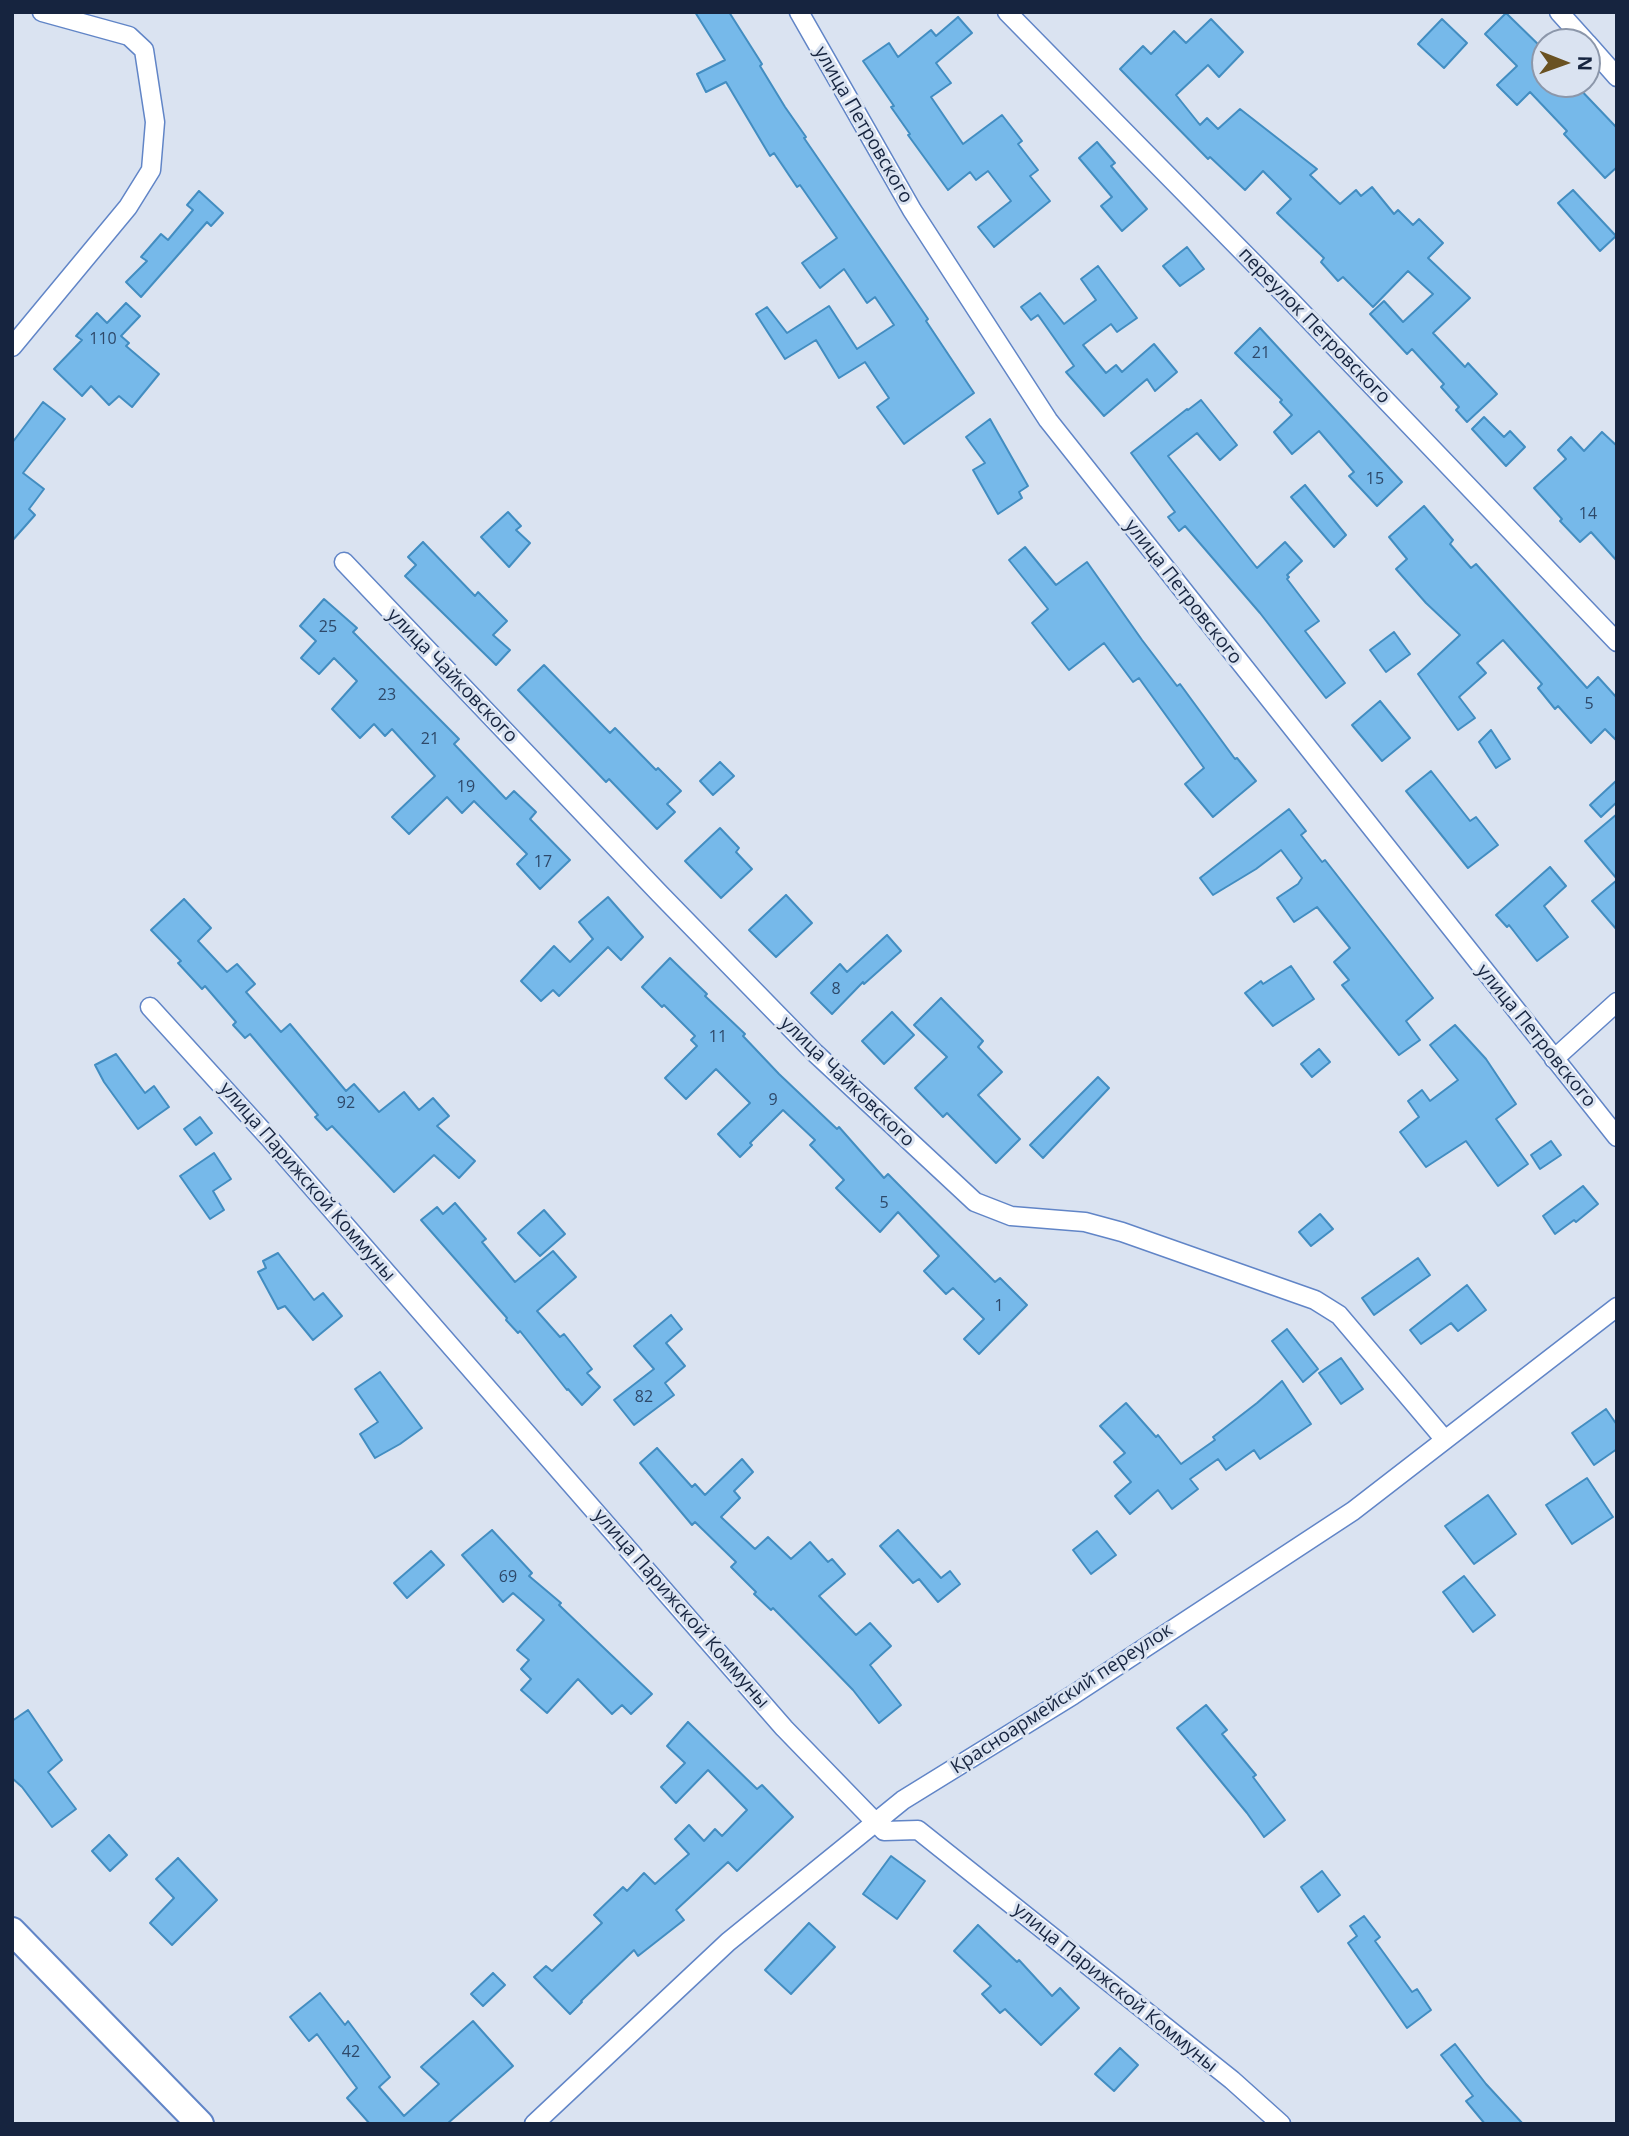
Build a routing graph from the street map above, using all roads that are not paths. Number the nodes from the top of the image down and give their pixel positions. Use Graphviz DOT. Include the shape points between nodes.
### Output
graph roads {
  1 [pos="42,12"];
  2 [pos="799,12"];
  3 [pos="1007,12"];
  4 [pos="1559,12"];
  5 [pos="1573,28"];
  6 [pos="12,347"];
  7 [pos="344,562"];
  8 [pos="1617,642"];
  9 [pos="1617,1002"];
  10 [pos="150,1007"];
  11 [pos="1554,1059"];
  12 [pos="1617,1137"];
  13 [pos="1617,1307"];
  14 [pos="1445,1440"];
  15 [pos="876,1822"];
  16 [pos="12,1931"];
  17 [pos="200,2124"];
  18 [pos="534,2124"];
  19 [pos="1281,2124"];
  1 -- 6 [label="street" via="129,36 144,50 155,122 151,170 128,207"];
  2 -- 11 [label="street, улица Петровского" via="912,211 1048,420"];
  3 -- 8 [label="street, переулок Петровского"];
  4 -- 5 [label="street"];
  7 -- 14 [label="street, улица Чайковского" via="815,1053 975,1202 1011,1216 1085,1222 1122,1232 1315,1300 1339,1315"];
  9 -- 11 [label="street"];
  10 -- 15 [label="street, улица Парижской Коммуны" via="784,1728"];
  11 -- 12 [label="street, улица Петровского"];
  13 -- 14 [label="street, Красноармейский переулок"];
  14 -- 15 [label="street, Красноармейский переулок" via="1353,1511 1073,1695 903,1800"];
  15 -- 18 [label="street, Красноармейский переулок" via="728,1942"];
  15 -- 19 [label="street, улица Парижской Коммуны" via="884,1831 918,1830"];
  16 -- 17 [label="main road"];
}
